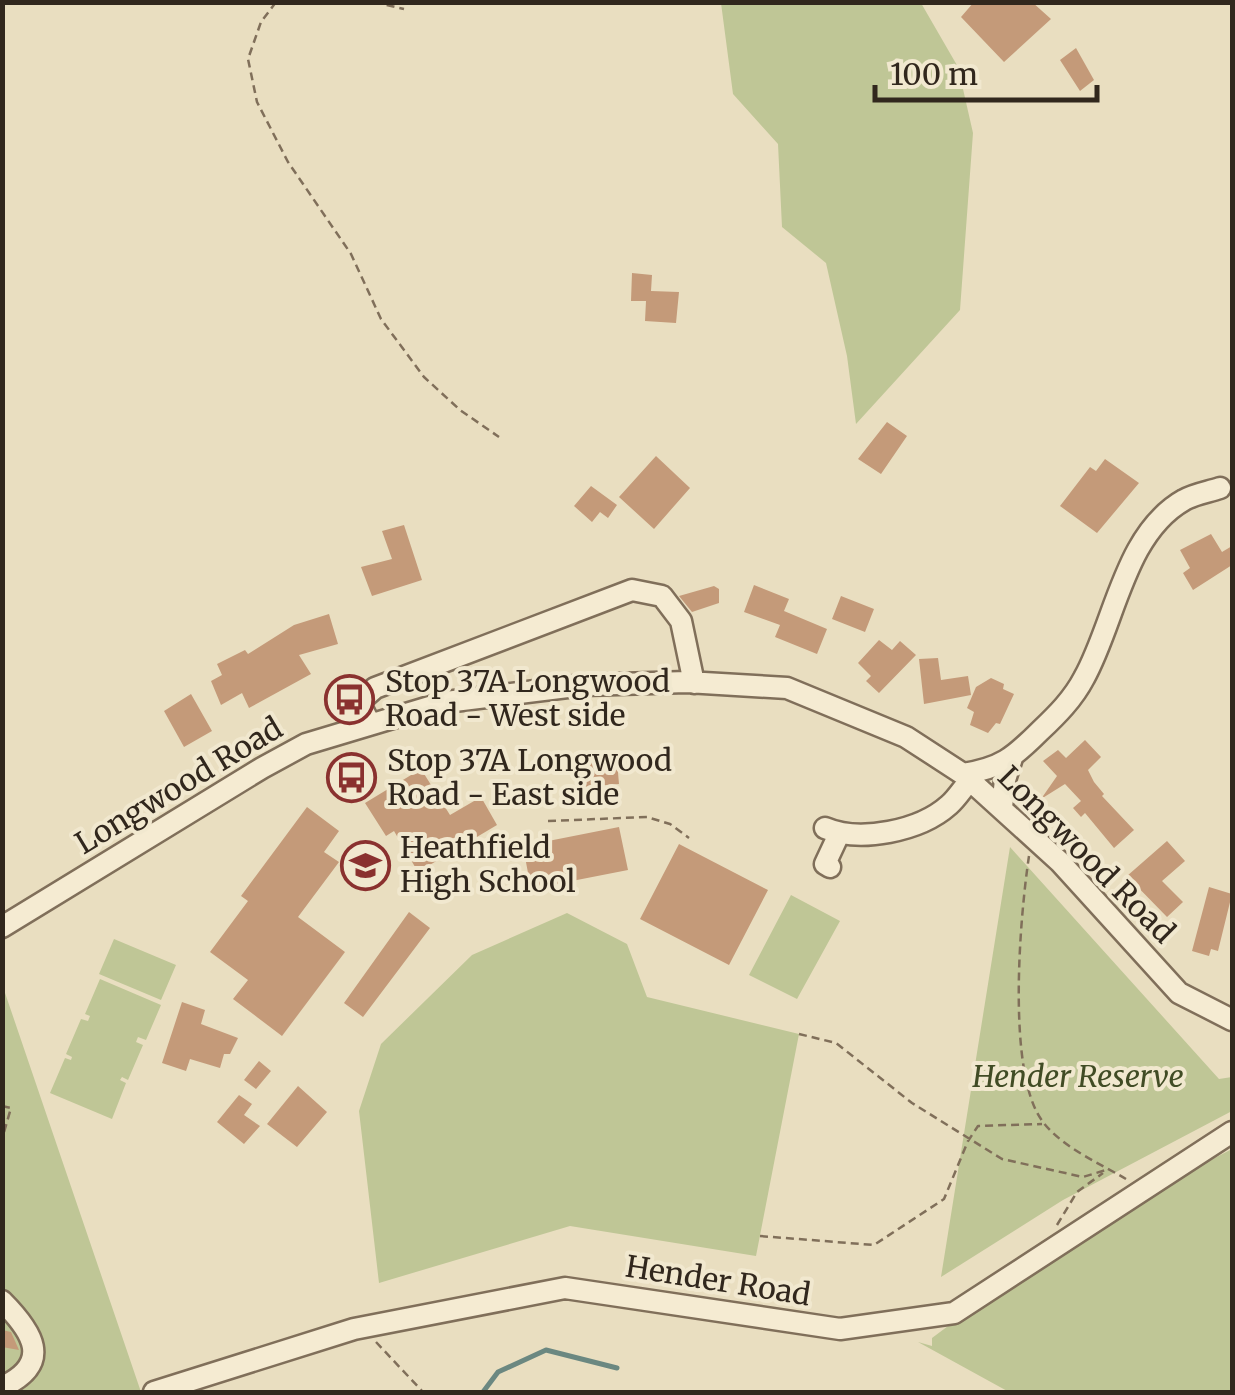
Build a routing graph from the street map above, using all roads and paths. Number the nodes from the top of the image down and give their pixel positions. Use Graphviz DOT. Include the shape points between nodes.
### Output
graph roads {
  1 [pos="276,2"];
  2 [pos="374,2"];
  3 [pos="404,9"];
  4 [pos="499,437"];
  5 [pos="1220,488"];
  6 [pos="694,683"];
  7 [pos="370,724"];
  8 [pos="1012,758"];
  9 [pos="966,777"];
  10 [pos="1002,806"];
  11 [pos="548,820"];
  12 [pos="1032,836"];
  13 [pos="688,838"];
  14 [pos="830,867"];
  15 [pos="2,927"];
  16 [pos="2,1016"];
  17 [pos="1232,1020"];
  18 [pos="2,1030"];
  19 [pos="799,1034"];
  20 [pos="2,1106"];
  21 [pos="1044,1124"];
  22 [pos="1232,1132"];
  23 [pos="2,1139"];
  24 [pos="968,1141"];
  25 [pos="1108,1169"];
  26 [pos="1144,1189"];
  27 [pos="760,1236"];
  28 [pos="1047,1252"];
  29 [pos="2,1301"];
  30 [pos="354,1329"];
  31 [pos="2,1387"];
  32 [pos="154,1392"];
  33 [pos="423,1392"];
  1 -- 4 [label="path" via="248,59 256,102 351,254 381,320 424,377"];
  2 -- 3 [label="path"];
  5 -- 8 [label="street" via="1184,500 1159,521 1133,559 1085,678"];
  6 -- 7 [label="street, Longwood Road" via="505,694"];
  6 -- 7 [label="street" via="681,621 662,596 632,590 375,688 359,702"];
  6 -- 9 [label="street, Longwood Road" via="788,688 906,737"];
  7 -- 15 [label="street, Longwood Road" via="306,744 262,768"];
  8 -- 9 [label="street"];
  8 -- 10 [label="street"];
  9 -- 10 [label="street, Longwood Road"];
  9 -- 14 [label="street" via="948,807 901,830 852,836 832,831 825,864"];
  10 -- 12 [label="street, Longwood Road"];
  11 -- 13 [label="path" via="647,817"];
  12 -- 17 [label="street, Longwood Road" via="1179,993"];
  12 -- 21 [label="path" via="1019,950 1022,1030 1028,1094"];
  16 -- 18 [label="path"];
  19 -- 24 [label="path" via="836,1043"];
  20 -- 23 [label="path" via="11,1108"];
  21 -- 24 [label="path" via="978,1126"];
  21 -- 25 [label="path"];
  22 -- 26 [label="street, Hender Road"];
  24 -- 25 [label="path" via="1002,1160 1055,1172 1084,1177"];
  24 -- 27 [label="path" via="944,1199 874,1244"];
  25 -- 26 [label="path"];
  25 -- 28 [label="path" via="1076,1192"];
  26 -- 28 [label="street, Hender Road"];
  28 -- 30 [label="street, Hender Road" via="954,1313 840,1330 565,1288"];
  29 -- 31 [label="street" via="26,1326 34,1351 22,1376"];
  30 -- 32 [label="street, Hender Road"];
  30 -- 33 [label="path"];
}
